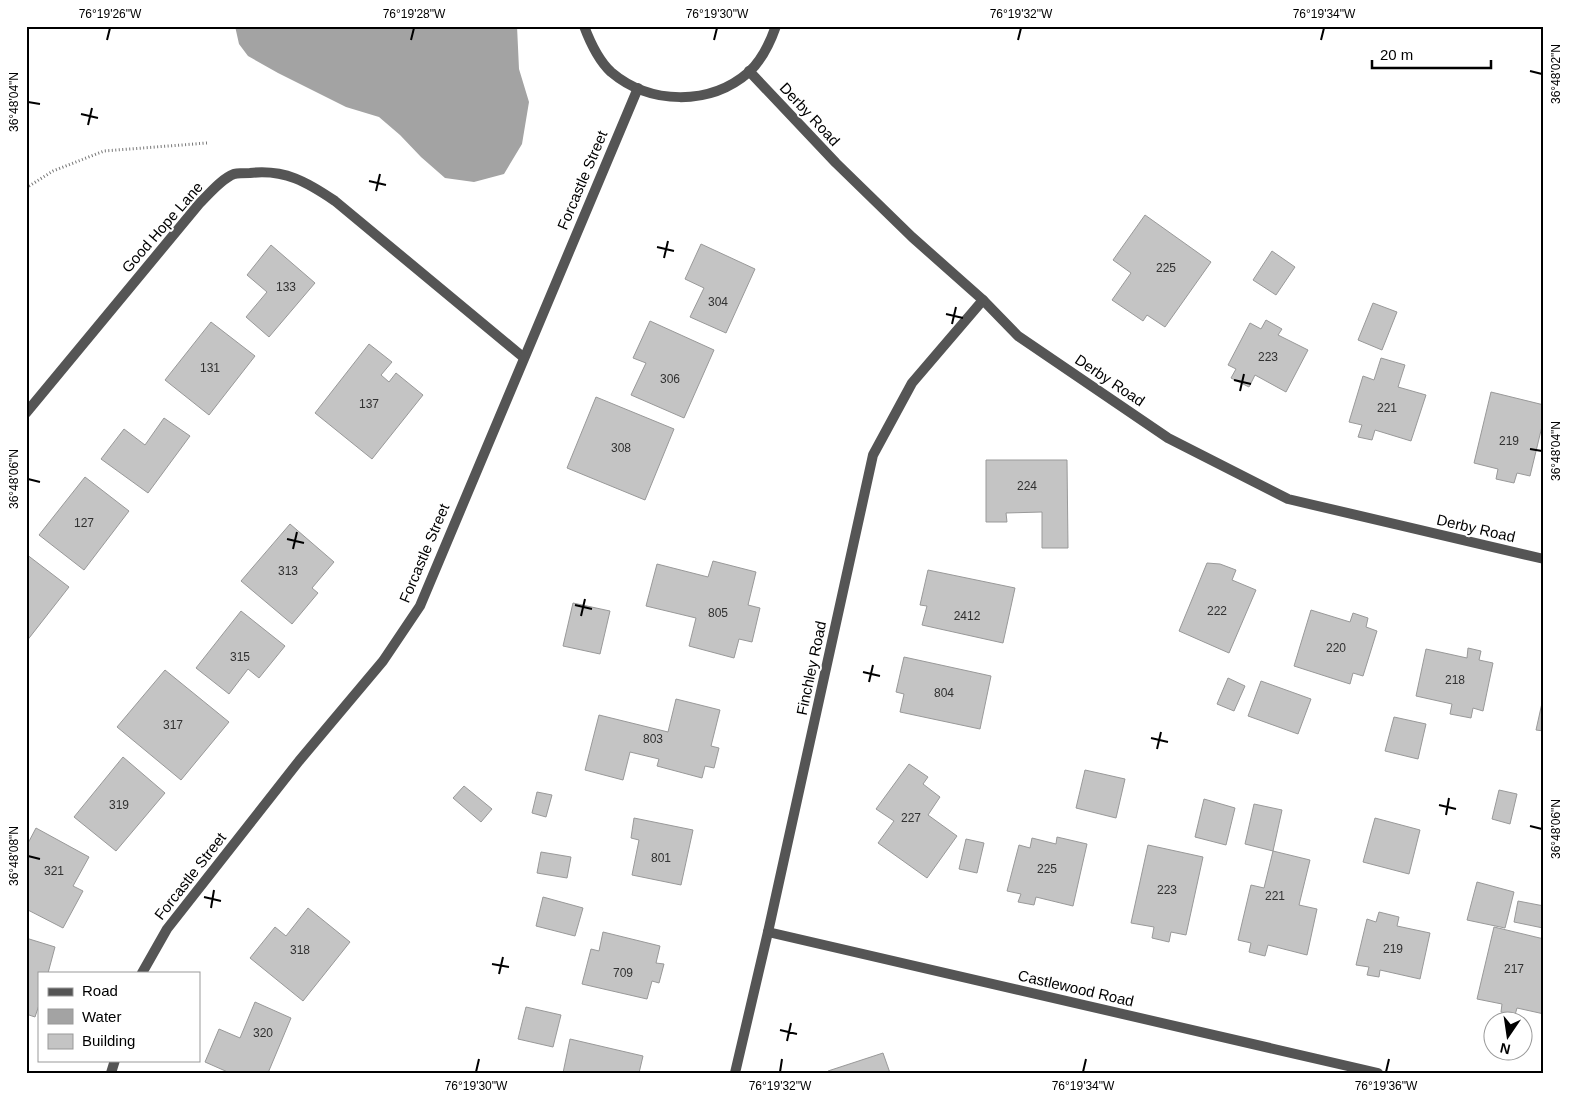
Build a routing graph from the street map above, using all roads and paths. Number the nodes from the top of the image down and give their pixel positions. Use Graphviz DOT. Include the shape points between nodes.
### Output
graph roads {
  1 [pos="584,26"];
  2 [pos="776,26"];
  3 [pos="749,71"];
  4 [pos="638,88"];
  5 [pos="207,143"];
  6 [pos="26,188"];
  7 [pos="982,300"];
  8 [pos="523,357"];
  9 [pos="26,413"];
  10 [pos="1544,560"];
  11 [pos="768,932"];
  12 [pos="143,972"];
  13 [pos="736,1073"];
  14 [pos="1378,1073"];
  1 -- 4 [label="street" via="592,46 611,71"];
  2 -- 3 [label="street" via="769,45"];
  3 -- 4 [label="street" via="724,88 696,97 666,97"];
  3 -- 7 [label="street, Derby Road" via="836,163"];
  4 -- 8 [label="street, Forcastle Street"];
  5 -- 6 [label="path" via="104,151 53,171"];
  7 -- 10 [label="street, Derby Road" via="1018,336 1168,438 1288,498"];
  7 -- 11 [label="street, Finchley Road" via="912,383 874,455"];
  8 -- 9 [label="street, Good Hope Lane" via="322,192 282,174 234,174 199,204"];
  8 -- 12 [label="street, Forcastle Street" via="420,606 384,661 299,761 166,929"];
  11 -- 13 [label="street, Finchley Road"];
  11 -- 14 [label="street, Castlewood Road"];
}
